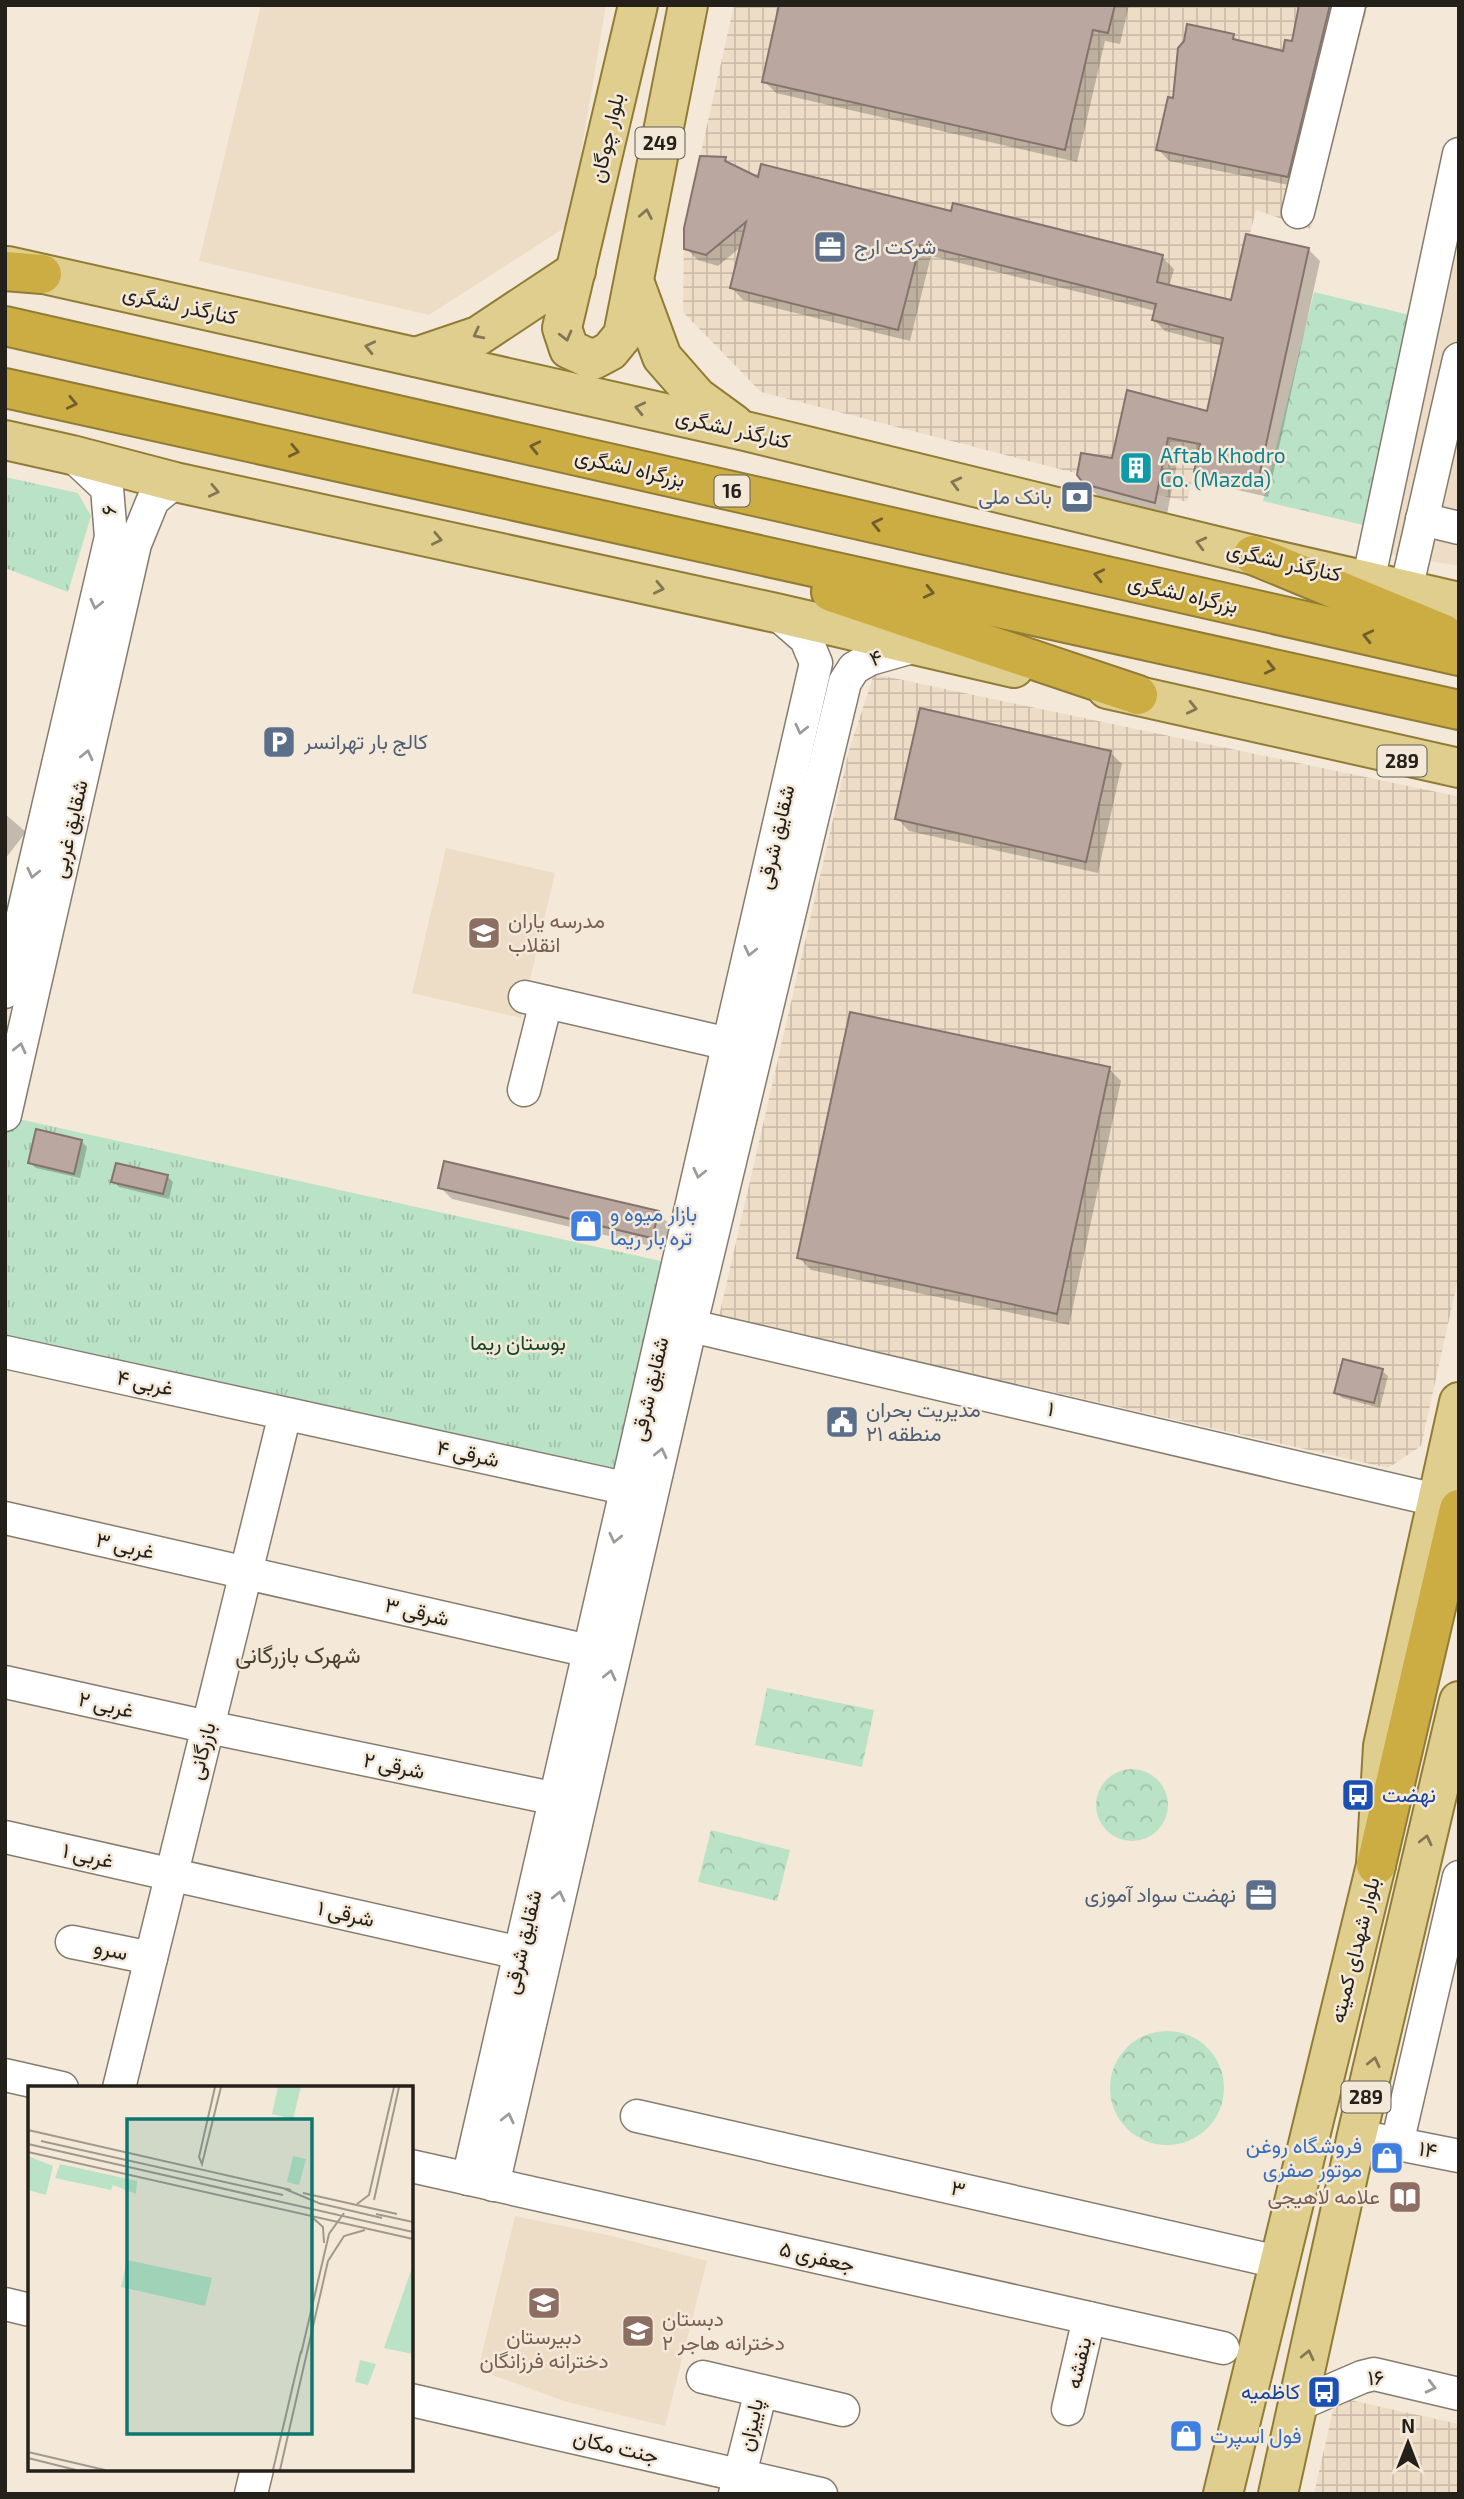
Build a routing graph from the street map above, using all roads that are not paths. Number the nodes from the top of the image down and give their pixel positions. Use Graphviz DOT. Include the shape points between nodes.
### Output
graph roads {
  1 [pos="638,5"];
  2 [pos="688,5"];
  3 [pos="1349,5"];
  4 [pos="1459,154"];
  5 [pos="1298,212"];
  6 [pos="5,266"];
  7 [pos="576,271"];
  8 [pos="24,273"];
  9 [pos="634,281"];
  10 [pos="5,326"];
  11 [pos="416,358"];
  12 [pos="1459,359"];
  13 [pos="5,388"];
  14 [pos="745,431"];
  15 [pos="5,440"];
  16 [pos="72,455"];
  17 [pos="175,482"];
  18 [pos="1422,519"];
  19 [pos="623,524"];
  20 [pos="1459,528"];
  21 [pos="123,541"];
  22 [pos="1253,555"];
  23 [pos="1368,582"];
  24 [pos="1406,590"];
  25 [pos="1459,602"];
  26 [pos="776,614"];
  27 [pos="1459,641"];
  28 [pos="916,646"];
  29 [pos="1459,656"];
  30 [pos="845,682"];
  31 [pos="1138,695"];
  32 [pos="1459,710"];
  33 [pos="1346,743"];
  34 [pos="1459,768"];
  35 [pos="1459,779"];
  36 [pos="55,836"];
  37 [pos="13,927"];
  38 [pos="5,992"];
  39 [pos="729,1044"];
  40 [pos="524,1090"];
  41 [pos="5,1115"];
  42 [pos="678,1322"];
  43 [pos="5,1352"];
  44 [pos="1459,1402"];
  45 [pos="285,1414"];
  46 [pos="639,1491"];
  47 [pos="1447,1505"];
  48 [pos="5,1518"];
  49 [pos="246,1573"];
  50 [pos="589,1651"];
  51 [pos="5,1682"];
  52 [pos="1459,1701"];
  53 [pos="208,1727"];
  54 [pos="568,1802"];
  55 [pos="5,1837"];
  56 [pos="1376,1865"];
  57 [pos="171,1874"];
  58 [pos="1459,1877"];
  59 [pos="72,1942"];
  60 [pos="520,1953"];
  61 [pos="151,1958"];
  62 [pos="1449,1961"];
  63 [pos="5,2075"];
  64 [pos="53,2086"];
  65 [pos="119,2086"];
  66 [pos="637,2116"];
  67 [pos="1357,2136"];
  68 [pos="1396,2144"];
  69 [pos="1459,2156"];
  70 [pos="413,2166"];
  71 [pos="481,2182"];
  72 [pos="1278,2262"];
  73 [pos="5,2304"];
  74 [pos="28,2310"];
  75 [pos="1089,2318"];
  76 [pos="1223,2348"];
  77 [pos="703,2377"];
  78 [pos="761,2391"];
  79 [pos="1459,2393"];
  80 [pos="413,2401"];
  81 [pos="1297,2404"];
  82 [pos="1068,2409"];
  83 [pos="843,2410"];
  84 [pos="257,2471"];
  85 [pos="738,2484"];
  86 [pos="251,2494"];
  87 [pos="821,2494"];
  88 [pos="1223,2494"];
  89 [pos="1278,2494"];
  1 -- 7 [label="main road, بلوار چوگان / 249"];
  9 -- 2 [label="main road, 249, one-way"];
  3 -- 5 [label="street"];
  4 -- 23 [label="street"];
  6 -- 8 [label="main road, کنارگذر لشگری"];
  7 -- 9 [label="main road, بلوار چوگان, one-way" via="562,328 569,349 593,360 610,351 623,335"];
  7 -- 11 [label="main road, one-way" via="478,335"];
  11 -- 8 [label="main road, کنارگذر لشگری, one-way"];
  9 -- 14 [label="main road" via="662,356 697,397"];
  29 -- 10 [label="highway, بزرگراه لشگری / 16, one-way"];
  14 -- 11 [label="main road, کنارگذر لشگری, one-way"];
  12 -- 18 [label="street"];
  13 -- 19 [label="highway, one-way"];
  22 -- 14 [label="main road, کنارگذر لشگری, one-way"];
  15 -- 16 [label="main road"];
  16 -- 17 [label="main road"];
  16 -- 21 [label="street, ۶" via="107,488"];
  17 -- 21 [label="street" via="153,500"];
  17 -- 26 [label="main road, one-way"];
  18 -- 20 [label="street"];
  18 -- 24 [label="street"];
  19 -- 31 [label="highway"];
  19 -- 32 [label="highway, one-way"];
  21 -- 36 [label="street, شقایق غربی"];
  22 -- 23 [label="main road, کنارگذر لشگری"];
  22 -- 27 [label="highway"];
  23 -- 24 [label="main road, کنارگذر لشگری"];
  24 -- 25 [label="main road, کنارگذر لشگری"];
  26 -- 28 [label="main road"];
  26 -- 39 [label="street, شقایق شرقی, one-way" via="806,639 816,663"];
  28 -- 30 [label="street, ۴" via="870,659 854,668"];
  28 -- 31 [label="main road"];
  30 -- 42 [label="street, شقایق شرقی"];
  31 -- 33 [label="main road, one-way"];
  33 -- 34 [label="main road"];
  33 -- 35 [label="main road, 289"];
  36 -- 37 [label="street, شقایق غربی, one-way"];
  41 -- 36 [label="street, شقایق غربی, one-way"];
  37 -- 38 [label="street, شقایق غربی"];
  39 -- 40 [label="street" via="536,999"];
  39 -- 42 [label="street, شقایق شرقی, one-way"];
  42 -- 46 [label="street, شقایق شرقی"];
  42 -- 47 [label="street, ۱"];
  43 -- 45 [label="street, ۴ غربی"];
  44 -- 47 [label="main road"];
  45 -- 46 [label="street, ۴ شرقی"];
  45 -- 49 [label="street, بازرگانی"];
  46 -- 50 [label="street, شقایق شرقی, one-way"];
  54 -- 46 [label="street, شقایق شرقی, one-way"];
  47 -- 56 [label="highway"];
  48 -- 49 [label="street, ۳ غربی"];
  49 -- 50 [label="street, ۳ شرقی"];
  49 -- 53 [label="street, بازرگانی"];
  50 -- 54 [label="street, شقایق شرقی"];
  51 -- 53 [label="street, ۲ غربی"];
  67 -- 52 [label="main road, بلوار شهدای کمیته / 289, one-way"];
  53 -- 54 [label="street, ۲ شرقی"];
  53 -- 57 [label="street, بازرگانی"];
  54 -- 60 [label="street, شقایق شرقی"];
  71 -- 54 [label="street, شقایق شرقی, one-way"];
  55 -- 57 [label="street, ۱ غربی"];
  56 -- 72 [label="main road, بلوار شهدای کمیته / 289"];
  57 -- 60 [label="street, ۱ شرقی"];
  57 -- 61 [label="street, بازرگانی"];
  58 -- 62 [label="street"];
  59 -- 61 [label="street, سرو"];
  60 -- 71 [label="street, شقایق شرقی"];
  61 -- 65 [label="street, بازرگانی"];
  62 -- 68 [label="street"];
  63 -- 64 [label="street"];
  66 -- 72 [label="street, ۳"];
  67 -- 68 [label="street, ۱۴"];
  81 -- 67 [label="main road, بلوار شهدای کمیته / 289, one-way"];
  68 -- 69 [label="street, ۱۴"];
  70 -- 71 [label="street, جعفری ۵"];
  71 -- 75 [label="street, جعفری ۵"];
  72 -- 88 [label="main road, بلوار شهدای کمیته / 289"];
  73 -- 74 [label="street"];
  75 -- 76 [label="street, جعفری ۵"];
  75 -- 82 [label="street, بنفشه"];
  77 -- 78 [label="street, پاییزان"];
  78 -- 83 [label="street"];
  78 -- 85 [label="street, پاییزان"];
  81 -- 79 [label="street, ۱۶, one-way" via="1374,2374"];
  80 -- 85 [label="street, جنت مکان"];
  81 -- 89 [label="main road, بلوار شهدای کمیته / 289"];
  84 -- 86 [label="street"];
  85 -- 87 [label="street, جنت مکان"];
}
